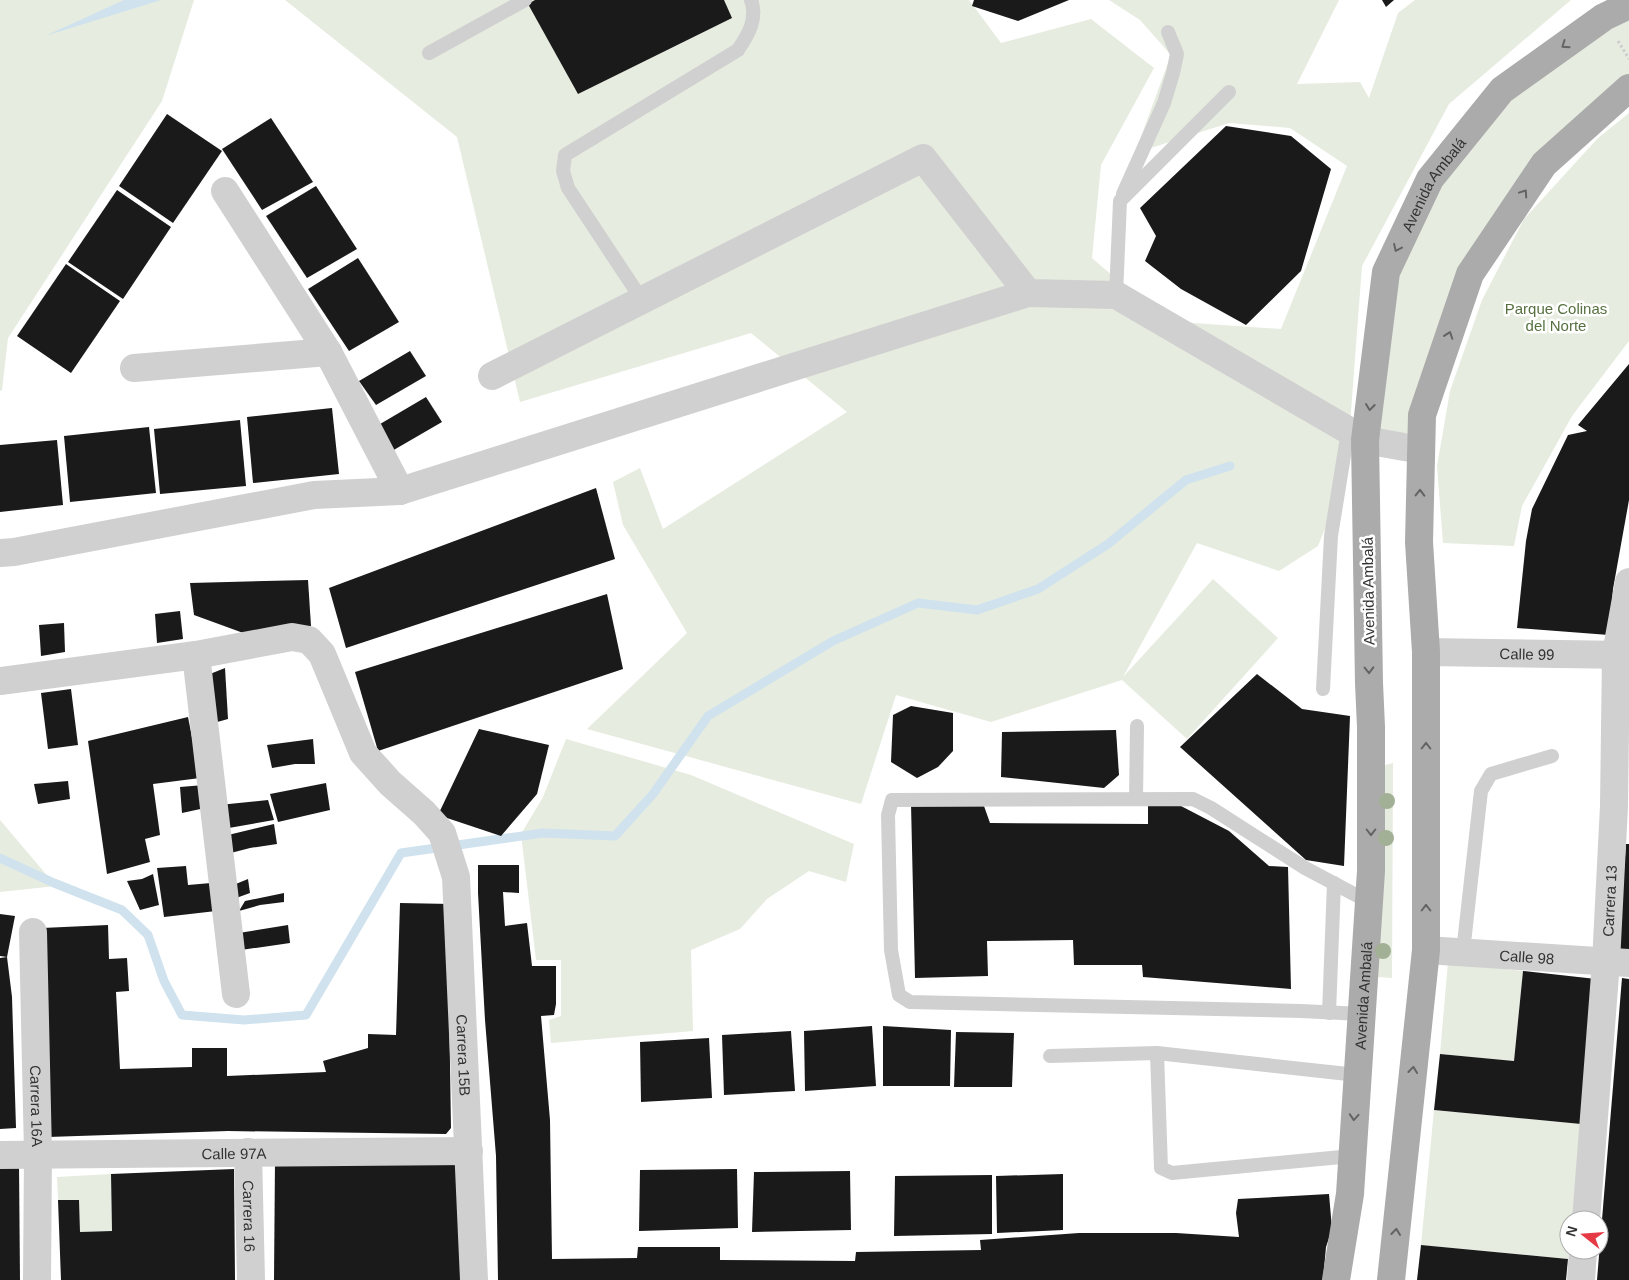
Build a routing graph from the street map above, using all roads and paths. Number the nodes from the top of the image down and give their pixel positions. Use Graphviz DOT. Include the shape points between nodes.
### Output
graph roads {
  1 [pos="525,0"];
  2 [pos="751,0"];
  3 [pos="1629,5"];
  4 [pos="1168,32"];
  5 [pos="429,54"];
  6 [pos="1629,88"];
  7 [pos="1229,92"];
  8 [pos="224,191"];
  9 [pos="1120,201"];
  10 [pos="1028,293"];
  11 [pos="1116,295"];
  12 [pos="642,300"];
  13 [pos="328,352"];
  14 [pos="134,368"];
  15 [pos="492,376"];
  16 [pos="1357,436"];
  17 [pos="1421,450"];
  18 [pos="400,491"];
  19 [pos="0,553"];
  20 [pos="1629,582"];
  21 [pos="1426,652"];
  22 [pos="196,655"];
  23 [pos="1622,655"];
  24 [pos="0,681"];
  25 [pos="1323,689"];
  26 [pos="1137,726"];
  27 [pos="1552,756"];
  28 [pos="1136,799"];
  29 [pos="1334,883"];
  30 [pos="1369,902"];
  31 [pos="33,932"];
  32 [pos="1426,950"];
  33 [pos="1464,952"];
  34 [pos="1618,962"];
  35 [pos="236,994"];
  36 [pos="1329,1013"];
  37 [pos="1362,1014"];
  38 [pos="1157,1053"];
  39 [pos="1050,1056"];
  40 [pos="1357,1075"];
  41 [pos="469,1150"];
  42 [pos="248,1152"];
  43 [pos="38,1154"];
  44 [pos="0,1155"];
  45 [pos="1352,1156"];
  46 [pos="1587,1210"];
  47 [pos="1582,1260"];
  48 [pos="37,1280"];
  49 [pos="251,1280"];
  50 [pos="474,1280"];
  51 [pos="1336,1280"];
  52 [pos="1391,1280"];
  53 [pos="1581,1280"];
  1 -- 5 [label="lane"];
  2 -- 12 [label="lane" via="754,7 751,31 738,50 565,155 562,171 568,188"];
  3 -- 16 [label="main road, Avenida Ambalá, one-way" via="1604,17 1502,90 1430,179 1386,272"];
  4 -- 9 [label="lane" via="1177,54 1173,74 1164,103"];
  17 -- 6 [label="main road, one-way" via="1422,415 1470,274 1544,164"];
  7 -- 9 [label="lane"];
  8 -- 13 [label="street"];
  9 -- 11 [label="lane"];
  10 -- 11 [label="street"];
  10 -- 12 [label="street" via="923,158"];
  10 -- 18 [label="street"];
  11 -- 16 [label="street"];
  12 -- 15 [label="street"];
  13 -- 14 [label="street"];
  13 -- 18 [label="street"];
  16 -- 17 [label="street"];
  16 -- 25 [label="lane" via="1332,536"];
  16 -- 30 [label="main road, Avenida Ambalá, one-way" via="1371,727"];
  21 -- 17 [label="main road, one-way" via="1419,542"];
  18 -- 19 [label="street" via="314,495"];
  20 -- 23 [label="street, Carrera 13"];
  21 -- 23 [label="street, Calle 99"];
  32 -- 21 [label="main road, one-way"];
  22 -- 24 [label="street"];
  22 -- 35 [label="street"];
  22 -- 41 [label="street, Carrera 15B" via="292,637 309,640 322,654 363,753 442,832 456,877"];
  23 -- 34 [label="street, Carrera 13" via="1614,806"];
  26 -- 28 [label="lane"];
  27 -- 33 [label="lane" via="1491,774 1481,791"];
  28 -- 29 [label="lane" via="1193,799"];
  28 -- 36 [label="lane" via="892,800 888,815 891,950 899,994 910,1002"];
  29 -- 30 [label="lane"];
  29 -- 36 [label="lane"];
  30 -- 37 [label="main road, Avenida Ambalá"];
  31 -- 43 [label="street, Carrera 16A"];
  32 -- 33 [label="street, Calle 98"];
  52 -- 32 [label="main road, one-way"];
  33 -- 34 [label="street, Calle 98"];
  34 -- 46 [label="street, Carrera 13"];
  36 -- 37 [label="lane"];
  37 -- 40 [label="main road, Avenida Ambalá"];
  38 -- 39 [label="lane"];
  38 -- 40 [label="lane"];
  38 -- 45 [label="lane" via="1161,1168 1172,1173"];
  40 -- 45 [label="main road, Avenida Ambalá, one-way"];
  41 -- 42 [label="street, Calle 97A"];
  41 -- 50 [label="street, Carrera 15B"];
  42 -- 43 [label="street, Calle 97A"];
  42 -- 49 [label="street, Carrera 16"];
  43 -- 44 [label="street, Calle 97A"];
  43 -- 48 [label="street, Carrera 16A"];
  45 -- 51 [label="main road, Avenida Ambalá" via="1350,1194"];
  47 -- 53 [label="street"];
}
